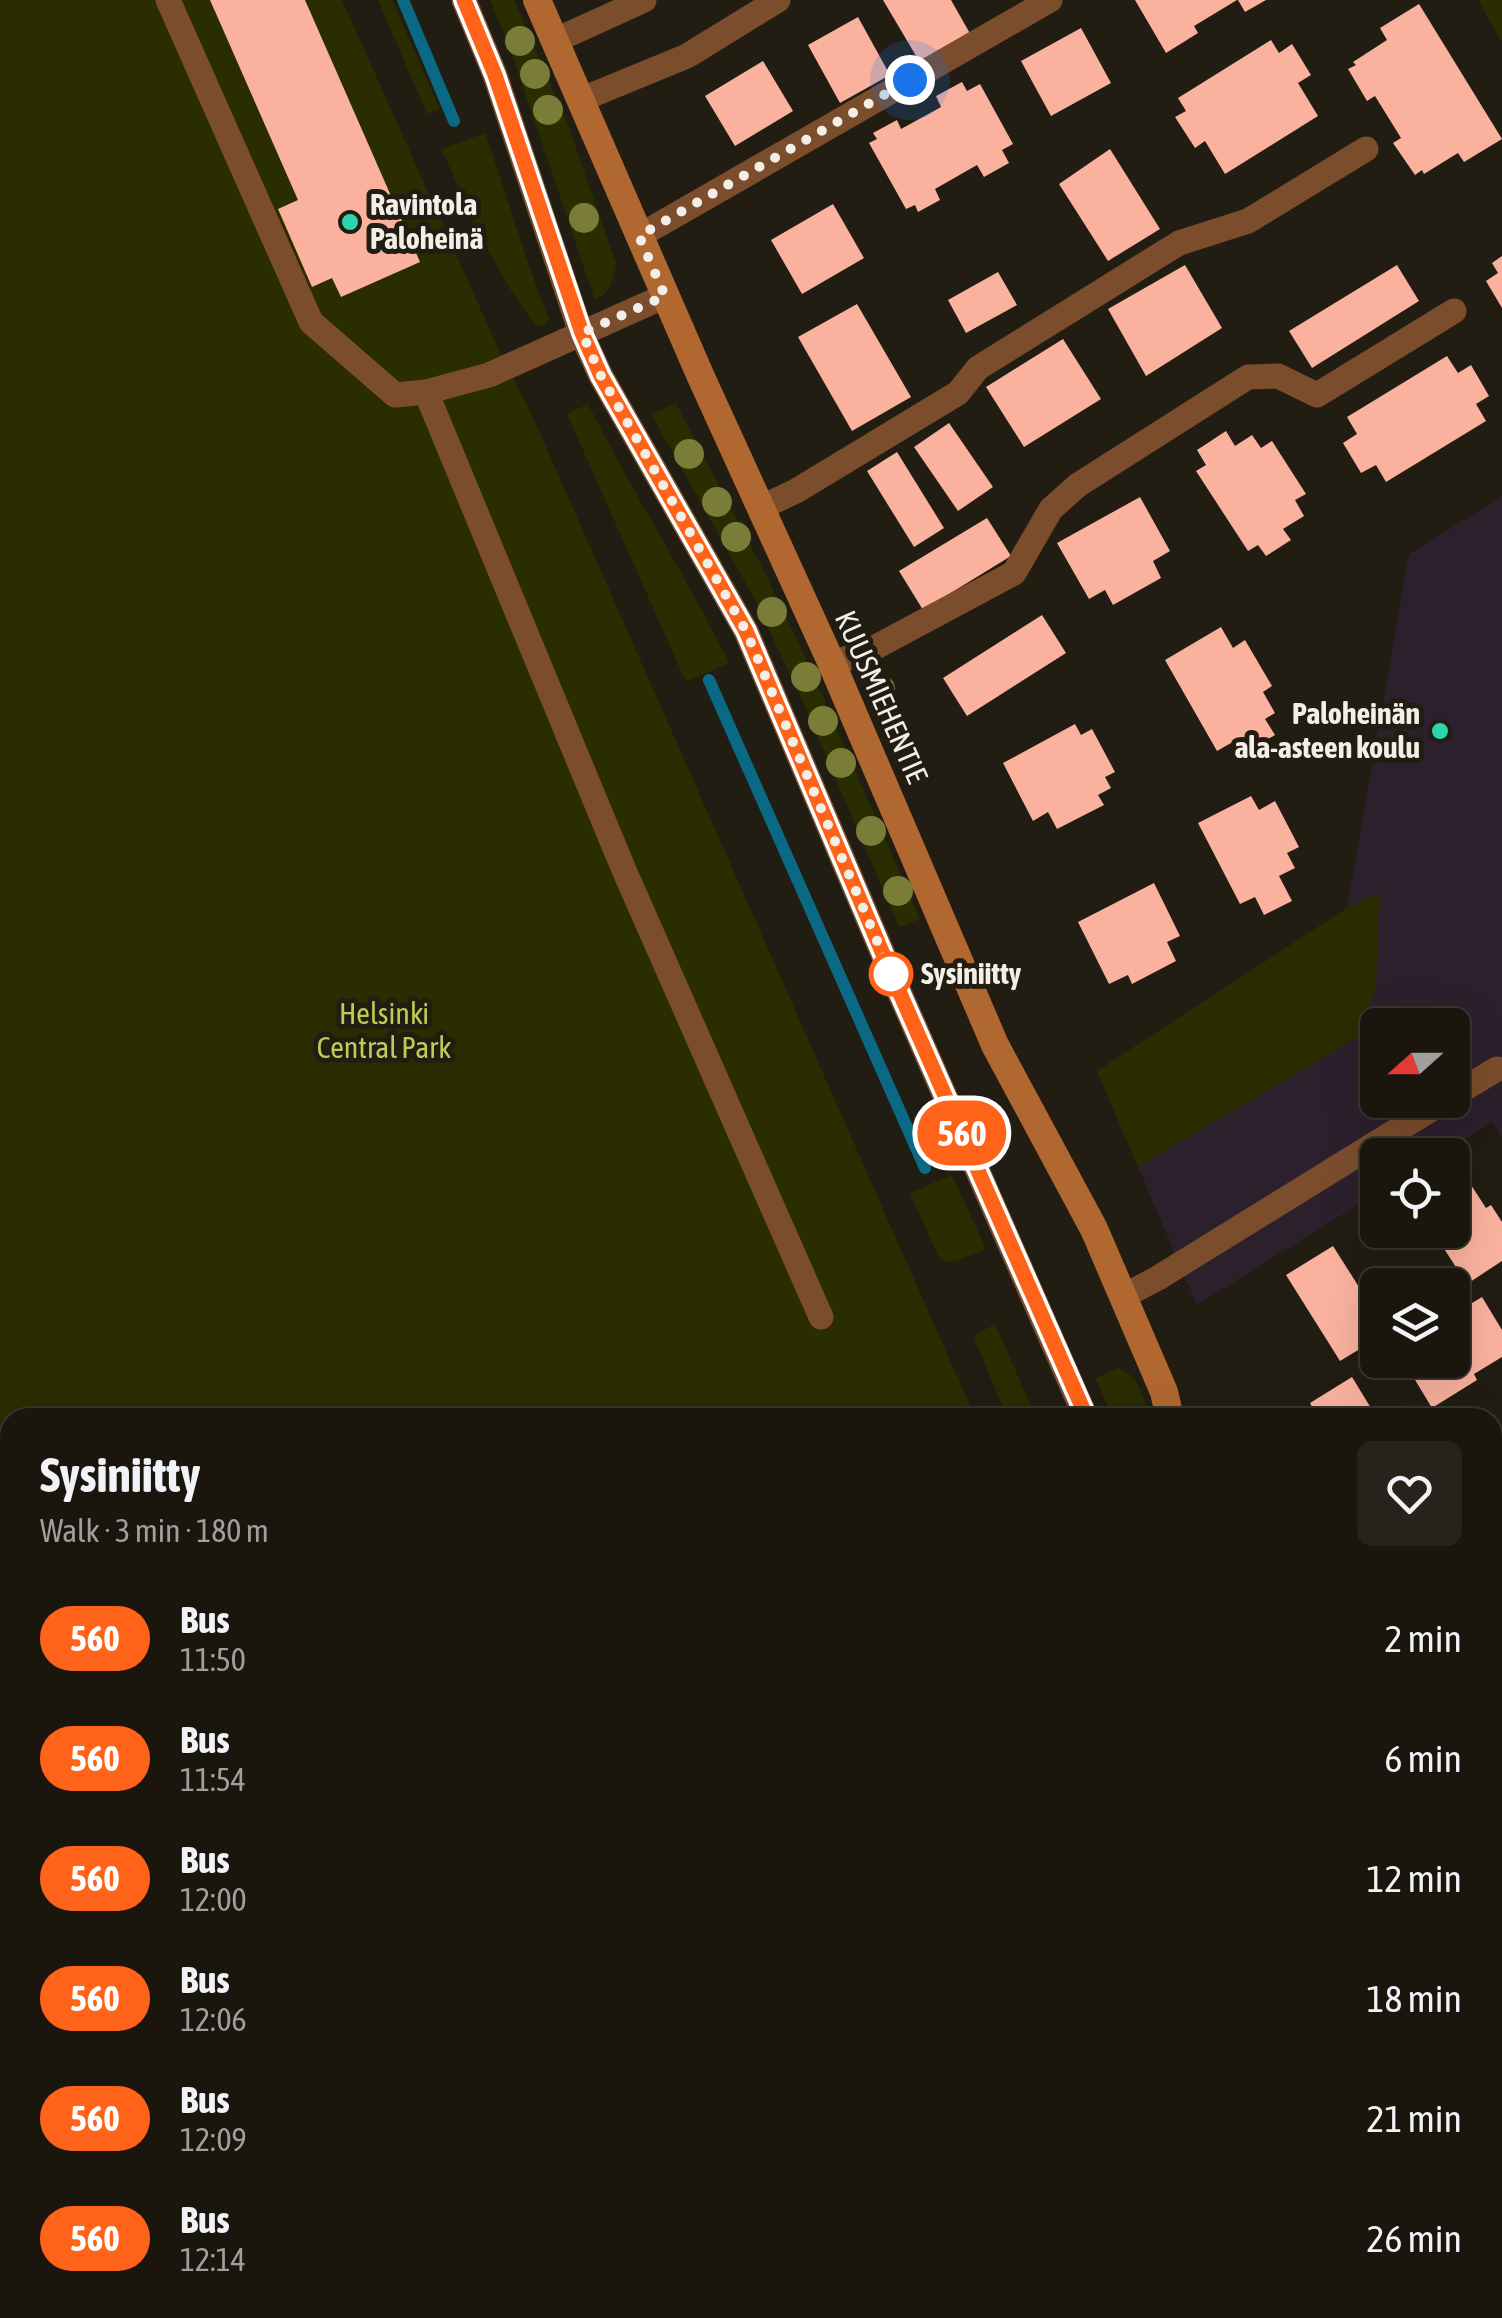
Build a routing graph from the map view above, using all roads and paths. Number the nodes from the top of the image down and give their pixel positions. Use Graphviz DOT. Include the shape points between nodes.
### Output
graph roads {
  1 [pos="168,0"];
  2 [pos="464,0"];
  3 [pos="536,0"];
  4 [pos="644,0"];
  5 [pos="778,0"];
  6 [pos="1050,0"];
  7 [pos="554,41"];
  8 [pos="580,100"];
  9 [pos="1366,148"];
  10 [pos="639,236"];
  11 [pos="665,296"];
  12 [pos="1454,311"];
  13 [pos="582,333"];
  14 [pos="426,392"];
  15 [pos="760,508"];
  16 [pos="832,664"];
  17 [pos="1496,1068"];
  18 [pos="1470,1085"];
  19 [pos="1417,1118"];
  20 [pos="1122,1298"];
  21 [pos="821,1317"];
  22 [pos="1082,1408"];
  23 [pos="1168,1408"];
  1 -- 14 [label="lane" via="311,322 395,395"];
  2 -- 13 [label="lane"];
  3 -- 7 [label="main road, KUUSMIEHENTIE"];
  4 -- 7 [label="lane"];
  5 -- 8 [label="lane" via="686,56"];
  6 -- 10 [label="lane"];
  7 -- 8 [label="main road, KUUSMIEHENTIE"];
  8 -- 10 [label="main road, KUUSMIEHENTIE"];
  9 -- 15 [label="lane" via="1248,221 1180,243 978,368 958,393"];
  10 -- 11 [label="main road, KUUSMIEHENTIE"];
  11 -- 13 [label="lane"];
  11 -- 15 [label="main road, KUUSMIEHENTIE"];
  12 -- 16 [label="lane" via="1317,394 1278,376 1248,377 1078,485 1051,510 1014,572"];
  13 -- 14 [label="lane" via="489,374"];
  13 -- 22 [label="lane" via="746,631"];
  14 -- 21 [label="lane" via="624,870"];
  15 -- 16 [label="main road, KUUSMIEHENTIE"];
  16 -- 20 [label="main road, KUUSMIEHENTIE" via="995,1046 1094,1228"];
  17 -- 18 [label="lane"];
  19 -- 20 [label="lane"];
  20 -- 23 [label="main road, KUUSMIEHENTIE"];
}
